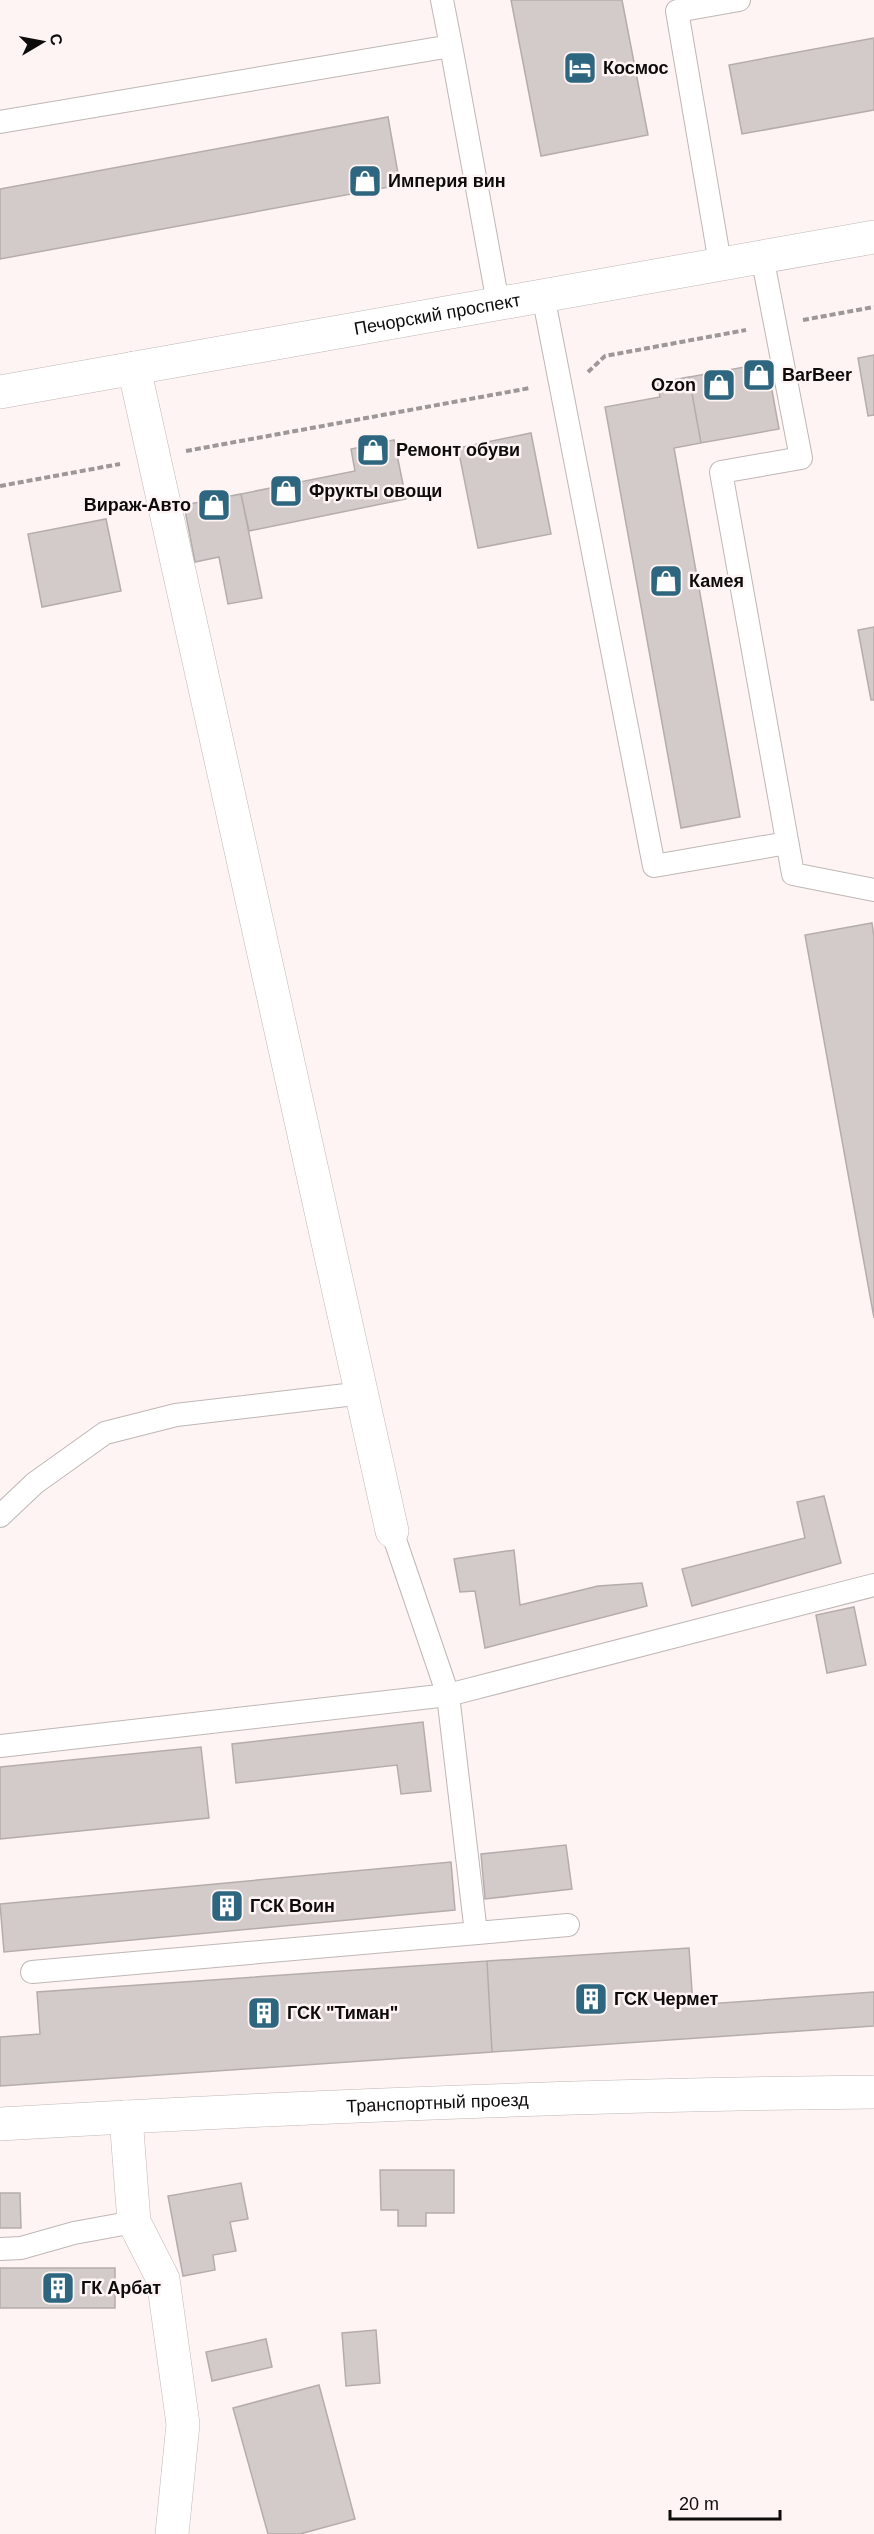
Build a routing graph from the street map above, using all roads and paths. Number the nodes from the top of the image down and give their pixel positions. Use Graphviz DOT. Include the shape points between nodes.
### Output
graph roads {
  1 [pos="442,0"];
  2 [pos="739,0"];
  3 [pos="676,5"];
  4 [pos="451,46"];
  5 [pos="0,122"];
  6 [pos="874,237"];
  7 [pos="762,256"];
  8 [pos="720,263"];
  9 [pos="543,295"];
  10 [pos="498,303"];
  11 [pos="874,306"];
  12 [pos="775,325"];
  13 [pos="134,368"];
  14 [pos="560,383"];
  15 [pos="0,392"];
  16 [pos="153,457"];
  17 [pos="0,486"];
  18 [pos="787,843"];
  19 [pos="874,890"];
  20 [pos="363,1393"];
  21 [pos="0,1516"];
  22 [pos="392,1531"];
  23 [pos="874,1585"];
  24 [pos="448,1695"];
  25 [pos="0,1746"];
  26 [pos="568,1925"];
  27 [pos="476,1933"];
  28 [pos="32,1972"];
  29 [pos="874,2092"];
  30 [pos="126,2117"];
  31 [pos="0,2124"];
  32 [pos="134,2222"];
  33 [pos="0,2248"];
  34 [pos="172,2534"];
  1 -- 4 [label="lane"];
  2 -- 3 [label="lane"];
  3 -- 8 [label="lane"];
  4 -- 5 [label="lane"];
  4 -- 10 [label="lane"];
  6 -- 7 [label="street, Печорский проспект"];
  7 -- 8 [label="street, Печорский проспект"];
  7 -- 12 [label="lane"];
  8 -- 9 [label="street, Печорский проспект"];
  9 -- 10 [label="street, Печорский проспект"];
  9 -- 14 [label="lane"];
  10 -- 13 [label="street, Печорский проспект"];
  11 -- 12 [label="path"];
  12 -- 14 [label="path" via="605,356 578,380"];
  12 -- 18 [label="lane" via="801,458 721,472"];
  13 -- 15 [label="street, Печорский проспект"];
  13 -- 16 [label="street"];
  14 -- 16 [label="path"];
  14 -- 18 [label="lane" via="654,866"];
  16 -- 17 [label="path"];
  16 -- 20 [label="street"];
  18 -- 19 [label="lane" via="793,874"];
  20 -- 21 [label="lane" via="176,1415 105,1433 35,1483"];
  20 -- 22 [label="street"];
  22 -- 24 [label="lane"];
  23 -- 24 [label="lane"];
  24 -- 25 [label="lane"];
  24 -- 27 [label="lane"];
  26 -- 27 [label="lane"];
  27 -- 28 [label="lane"];
  29 -- 30 [label="street, Транспортный проезд" via="706,2094"];
  30 -- 31 [label="street, Транспортный проезд"];
  30 -- 32 [label="street"];
  32 -- 33 [label="lane" via="21,2248"];
  32 -- 34 [label="street" via="163,2279 183,2424"];
}
